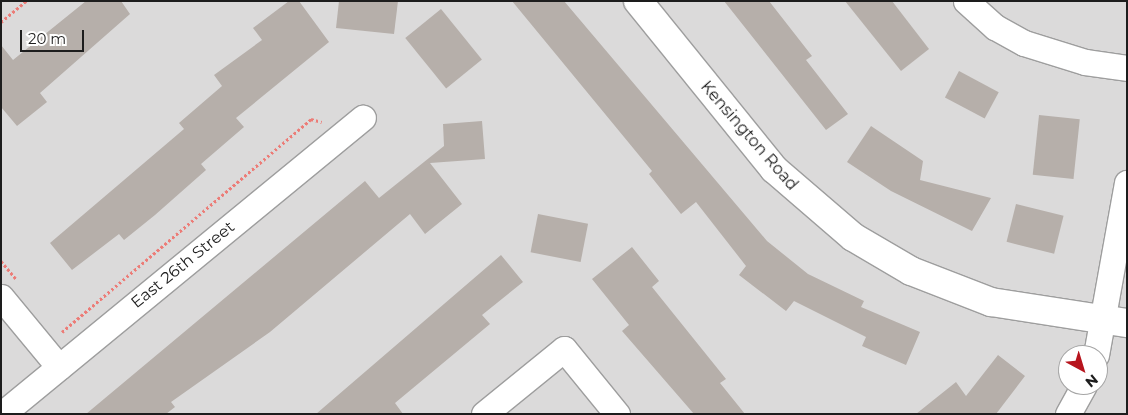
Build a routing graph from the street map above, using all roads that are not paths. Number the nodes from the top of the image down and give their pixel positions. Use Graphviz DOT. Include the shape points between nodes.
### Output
graph roads {
  1 [pos="638,1"];
  2 [pos="966,1"];
  3 [pos="1127,68"];
  4 [pos="358,121"];
  5 [pos="1127,182"];
  6 [pos="10,290"];
  7 [pos="1116,322"];
  8 [pos="1102,345"];
  9 [pos="59,367"];
  10 [pos="1078,395"];
  11 [pos="2,414"];
  12 [pos="484,414"];
  13 [pos="617,414"];
  14 [pos="1068,414"];
  1 -- 7 [label="street, Kensington Road" via="774,170 853,237 911,271 991,302"];
  2 -- 3 [label="street" via="995,27 1024,43 1085,62"];
  4 -- 9 [label="street, East 26th Street"];
  5 -- 7 [label="street"];
  6 -- 9 [label="street"];
  7 -- 8 [label="street"];
  9 -- 11 [label="street, East 26th Street"];
  10 -- 14 [label="street"];
  12 -- 13 [label="street" via="564,349"];
}
